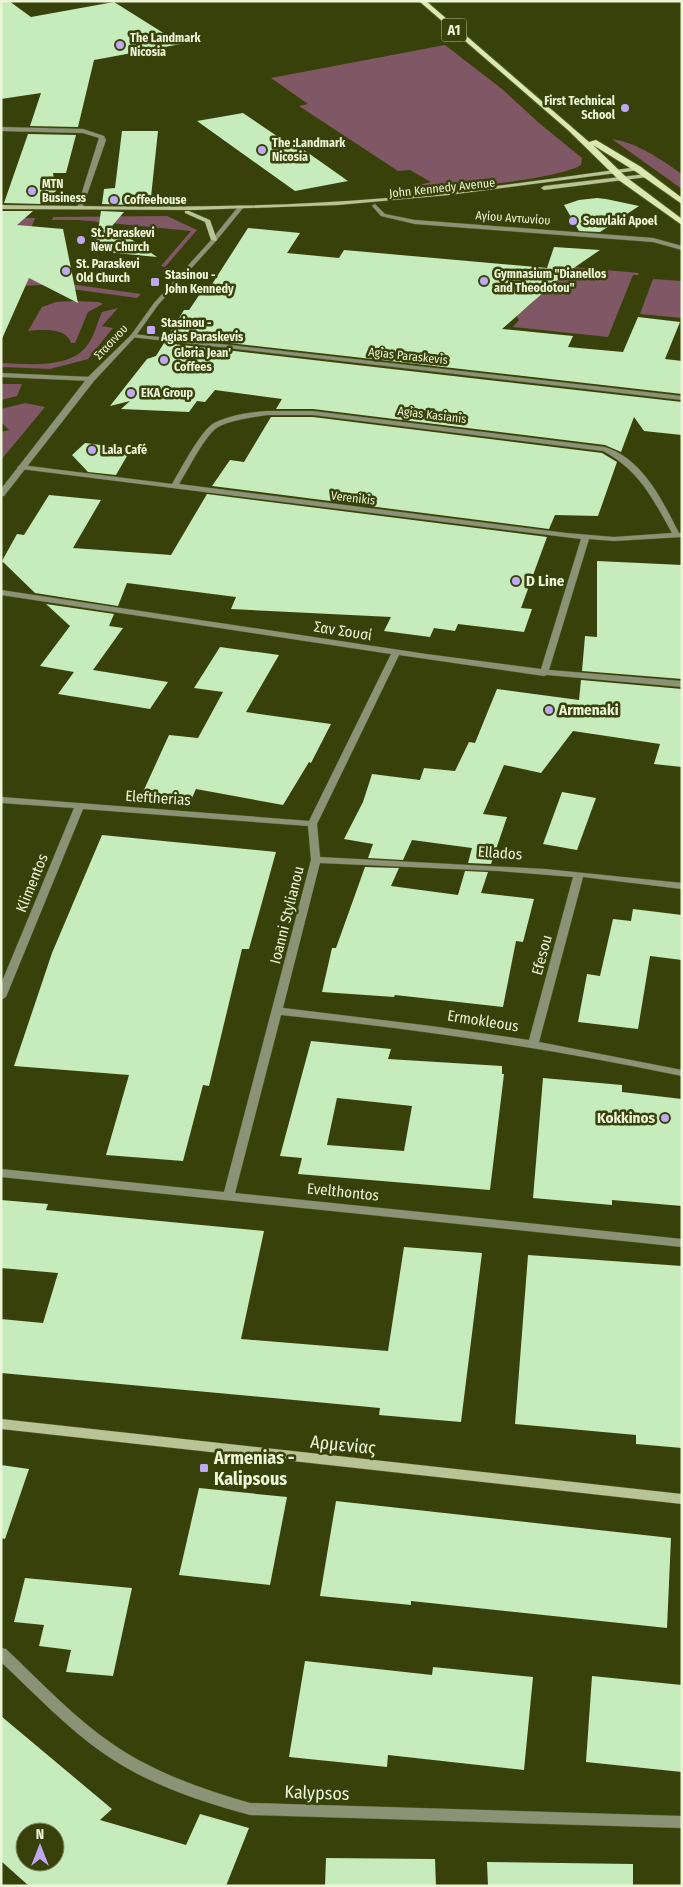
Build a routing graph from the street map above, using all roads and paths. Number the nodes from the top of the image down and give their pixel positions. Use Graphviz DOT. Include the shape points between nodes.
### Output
graph roads {
  1 [pos="422,1"];
  2 [pos="571,128"];
  3 [pos="1,129"];
  4 [pos="638,169"];
  5 [pos="617,172"];
  6 [pos="646,176"];
  7 [pos="623,179"];
  8 [pos="682,202"];
  9 [pos="375,206"];
  10 [pos="1,207"];
  11 [pos="80,208"];
  12 [pos="240,208"];
  13 [pos="181,210"];
  14 [pos="682,224"];
  15 [pos="214,240"];
  16 [pos="682,248"];
  17 [pos="133,336"];
  18 [pos="1,375"];
  19 [pos="91,379"];
  20 [pos="682,398"];
  21 [pos="21,467"];
  22 [pos="174,487"];
  23 [pos="1,494"];
  24 [pos="679,535"];
  25 [pos="586,537"];
  26 [pos="1,592"];
  27 [pos="395,654"];
  28 [pos="544,673"];
  29 [pos="682,684"];
  30 [pos="1,800"];
  31 [pos="78,806"];
  32 [pos="312,824"];
  33 [pos="316,860"];
  34 [pos="579,874"];
  35 [pos="682,886"];
  36 [pos="1,997"];
  37 [pos="278,1011"];
  38 [pos="533,1044"];
  39 [pos="682,1073"];
  40 [pos="1,1173"];
  41 [pos="229,1196"];
  42 [pos="682,1243"];
  43 [pos="1,1424"];
  44 [pos="682,1499"];
  45 [pos="1,1653"];
  46 [pos="682,1822"];
  1 -- 2 [label="main road, A1"];
  2 -- 4 [label="main road, A1"];
  2 -- 5 [label="main road, A1"];
  3 -- 11 [label="street" via="83,131 102,137"];
  4 -- 5 [label="main road, John Kennedy Avenue"];
  4 -- 6 [label="main road, A1"];
  5 -- 7 [label="main road, A1"];
  5 -- 12 [label="main road, John Kennedy Avenue" via="386,200"];
  6 -- 7 [label="main road, John Kennedy Avenue"];
  6 -- 8 [label="main road, A1"];
  7 -- 9 [label="main road, John Kennedy Avenue"];
  7 -- 14 [label="main road, A1"];
  9 -- 12 [label="main road, John Kennedy Avenue" via="290,211"];
  9 -- 16 [label="street, Αγίου Αντωνίου" via="383,215 415,222 653,240"];
  10 -- 11 [label="main road, John Kennedy Avenue"];
  11 -- 13 [label="main road, John Kennedy Avenue"];
  12 -- 13 [label="main road, John Kennedy Avenue"];
  12 -- 15 [label="street, Στασινου"];
  13 -- 15 [label="main road" via="208,222"];
  15 -- 17 [label="street, Στασινου" via="156,304"];
  17 -- 19 [label="street, Στασινου"];
  17 -- 20 [label="street, Agias Paraskevis"];
  18 -- 19 [label="street"];
  19 -- 21 [label="street, Στασινου"];
  21 -- 22 [label="street, Verenikis"];
  21 -- 23 [label="street, Στασινου"];
  22 -- 24 [label="street, Agias Kasianis" via="206,435 216,425 247,415 313,413 605,449 638,471"];
  22 -- 25 [label="street, Verenikis"];
  24 -- 25 [label="street, Verenikis"];
  25 -- 28 [label="street"];
  26 -- 27 [label="street, Σαν Σουσί"];
  27 -- 28 [label="street, Σαν Σουσί"];
  27 -- 32 [label="street"];
  28 -- 29 [label="street, Σαν Σουσί"];
  30 -- 31 [label="street, Eleftherias"];
  31 -- 32 [label="street, Eleftherias"];
  31 -- 36 [label="street, Klimentos"];
  32 -- 33 [label="street, Ioanni Stylianou"];
  33 -- 34 [label="street, Ellados"];
  33 -- 37 [label="street, Ioanni Stylianou"];
  34 -- 35 [label="street, Ellados"];
  34 -- 38 [label="street, Efesou"];
  37 -- 38 [label="street, Ermokleous" via="396,1023"];
  37 -- 41 [label="street, Ioanni Stylianou"];
  38 -- 39 [label="street, Ermokleous"];
  40 -- 41 [label="street, Evelthontos"];
  41 -- 42 [label="street, Evelthontos"];
  43 -- 44 [label="main road, Αρμενίας"];
  45 -- 46 [label="street, Kalypsos" via="91,1737 126,1760 196,1792 250,1809"];
}
